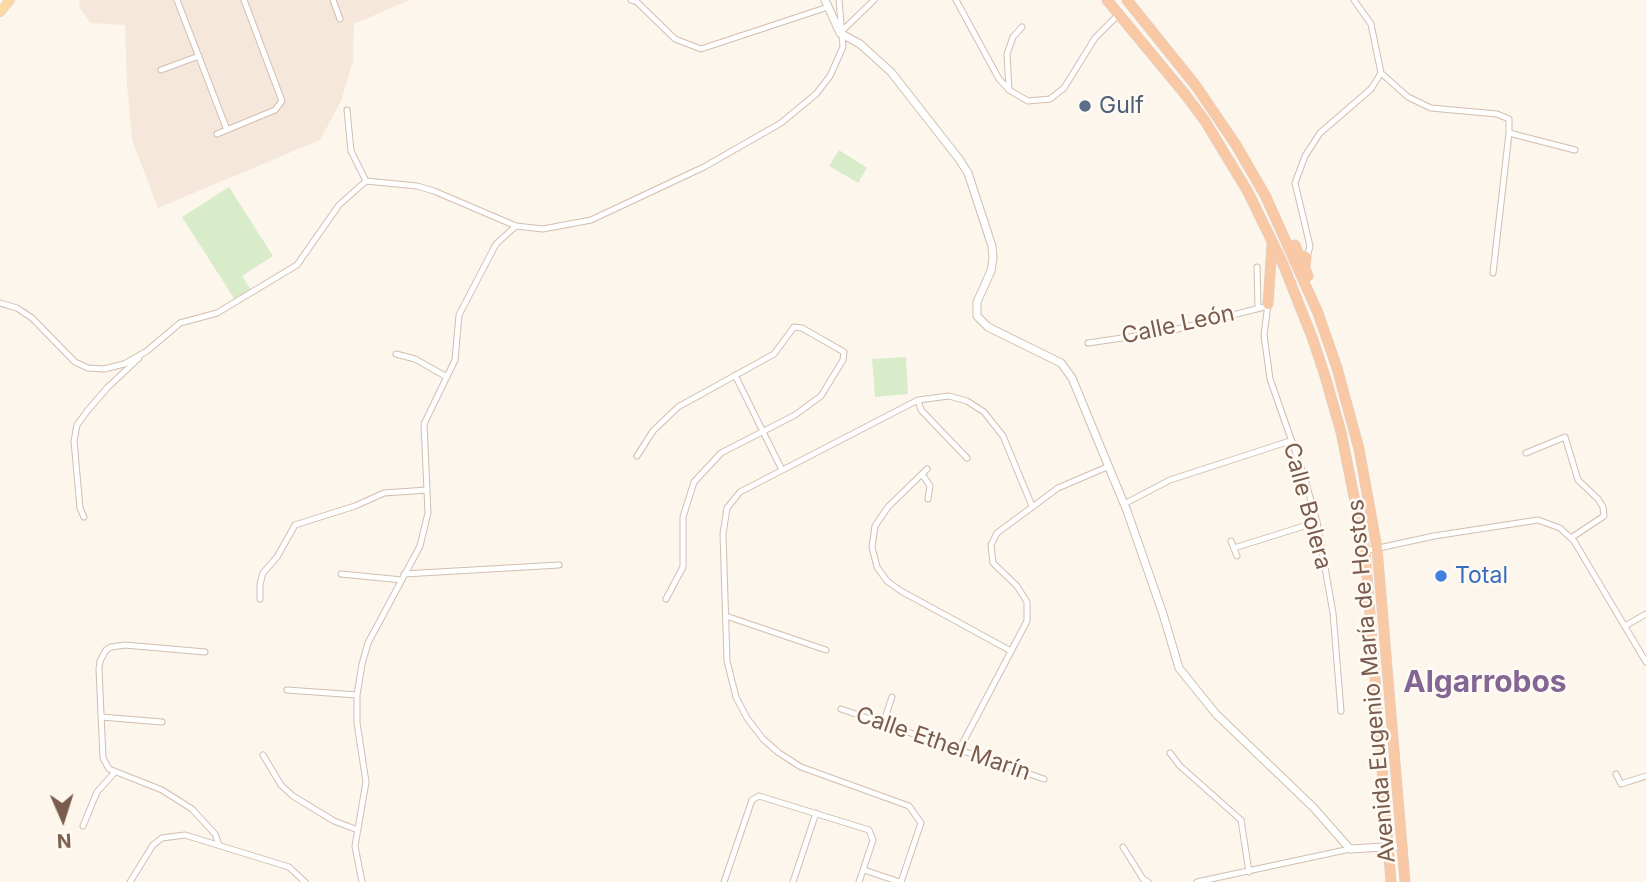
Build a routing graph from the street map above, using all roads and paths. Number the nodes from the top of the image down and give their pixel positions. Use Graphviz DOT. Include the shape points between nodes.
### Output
graph roads {
  1 [pos="10,0"];
  2 [pos="177,0"];
  3 [pos="244,0"];
  4 [pos="333,0"];
  5 [pos="631,0"];
  6 [pos="839,0"];
  7 [pos="874,0"];
  8 [pos="956,0"];
  9 [pos="1107,0"];
  10 [pos="1127,0"];
  11 [pos="1354,0"];
  12 [pos="826,4"];
  13 [pos="0,12"];
  14 [pos="1120,13"];
  15 [pos="340,19"];
  16 [pos="1022,27"];
  17 [pos="840,33"];
  18 [pos="199,56"];
  19 [pos="161,70"];
  20 [pos="1381,73"];
  21 [pos="1009,90"];
  22 [pos="347,110"];
  23 [pos="227,130"];
  24 [pos="1509,133"];
  25 [pos="217,134"];
  26 [pos="1575,150"];
  27 [pos="366,181"];
  28 [pos="1276,219"];
  29 [pos="516,226"];
  30 [pos="1272,240"];
  31 [pos="1306,257"];
  32 [pos="1257,267"];
  33 [pos="1493,273"];
  34 [pos="1292,285"];
  35 [pos="0,303"];
  36 [pos="1265,306"];
  37 [pos="1318,313"];
  38 [pos="1088,343"];
  39 [pos="147,351"];
  40 [pos="396,354"];
  41 [pos="735,375"];
  42 [pos="447,377"];
  43 [pos="918,400"];
  44 [pos="763,431"];
  45 [pos="1290,441"];
  46 [pos="966,444"];
  47 [pos="961,452"];
  48 [pos="1526,453"];
  49 [pos="636,456"];
  50 [pos="967,458"];
  51 [pos="1107,467"];
  52 [pos="927,469"];
  53 [pos="782,470"];
  54 [pos="922,474"];
  55 [pos="427,491"];
  56 [pos="928,499"];
  57 [pos="1124,504"];
  58 [pos="1032,506"];
  59 [pos="84,517"];
  60 [pos="1317,522"];
  61 [pos="1572,538"];
  62 [pos="1231,541"];
  63 [pos="1234,548"];
  64 [pos="1377,548"];
  65 [pos="1365,551"];
  66 [pos="1237,555"];
  67 [pos="559,565"];
  68 [pos="341,574"];
  69 [pos="403,577"];
  70 [pos="668,596"];
  71 [pos="260,599"];
  72 [pos="1646,614"];
  73 [pos="726,616"];
  74 [pos="1625,626"];
  75 [pos="826,650"];
  76 [pos="205,652"];
  77 [pos="1011,652"];
  78 [pos="1646,663"];
  79 [pos="287,690"];
  80 [pos="357,695"];
  81 [pos="892,697"];
  82 [pos="841,709"];
  83 [pos="1341,711"];
  84 [pos="101,717"];
  85 [pos="162,722"];
  86 [pos="883,724"];
  87 [pos="959,750"];
  88 [pos="1170,753"];
  89 [pos="263,755"];
  90 [pos="115,772"];
  91 [pos="1616,775"];
  92 [pos="1646,776"];
  93 [pos="1044,779"];
  94 [pos="816,813"];
  95 [pos="83,826"];
  96 [pos="358,830"];
  97 [pos="219,845"];
  98 [pos="1402,846"];
  99 [pos="1123,847"];
  100 [pos="1388,847"];
  101 [pos="1350,849"];
  102 [pos="864,870"];
  103 [pos="1249,872"];
  104 [pos="130,882"];
  105 [pos="305,882"];
  106 [pos="362,882"];
  107 [pos="724,882"];
  108 [pos="793,882"];
  109 [pos="859,882"];
  110 [pos="900,882"];
  111 [pos="1148,882"];
  112 [pos="1197,882"];
  113 [pos="1391,882"];
  114 [pos="1405,882"];
  1 -- 13 [label="main road"];
  2 -- 18 [label="street"];
  3 -- 23 [label="street" via="282,101 275,110"];
  4 -- 15 [label="street"];
  5 -- 12 [label="street" via="675,39 701,49"];
  6 -- 17 [label="street"];
  7 -- 17 [label="street"];
  8 -- 21 [label="street"];
  9 -- 14 [label="highway, Avenida Eugenio María de Hostos"];
  10 -- 28 [label="highway, Avenida Eugenio María de Hostos" via="1216,114"];
  11 -- 20 [label="street" via="1371,24"];
  12 -- 17 [label="street"];
  14 -- 21 [label="street" via="1095,38 1064,88 1050,99 1028,101"];
  14 -- 30 [label="highway, Avenida Eugenio María de Hostos" via="1205,121"];
  16 -- 21 [label="street" via="1007,54"];
  17 -- 29 [label="street" via="843,47 830,76 816,94 781,122 704,167 591,220 542,229"];
  17 -- 51 [label="street" via="891,72 968,173 993,258 977,302 977,316 988,327 1067,369"];
  18 -- 19 [label="street"];
  18 -- 23 [label="street"];
  20 -- 24 [label="street" via="1408,97 1431,108 1509,119"];
  20 -- 31 [label="street" via="1371,89 1320,133 1305,156 1295,183 1310,246"];
  22 -- 27 [label="street" via="351,150"];
  23 -- 25 [label="street"];
  24 -- 26 [label="street"];
  24 -- 33 [label="street"];
  27 -- 29 [label="street" via="434,191"];
  27 -- 39 [label="street" via="340,205 297,265 217,313 180,323"];
  28 -- 31 [label="highway" via="1285,226 1299,254"];
  28 -- 37 [label="highway, Avenida Eugenio María de Hostos"];
  29 -- 42 [label="street" via="496,244 458,315 455,360"];
  30 -- 34 [label="highway, Avenida Eugenio María de Hostos"];
  30 -- 36 [label="highway"];
  31 -- 37 [label="highway"];
  32 -- 36 [label="street, Calle Bolera"];
  34 -- 36 [label="highway" via="1276,282"];
  34 -- 65 [label="highway, Avenida Eugenio María de Hostos" via="1336,412"];
  35 -- 39 [label="street" via="32,318 75,362 88,368 114,368"];
  36 -- 38 [label="street, Calle León" via="1170,331"];
  36 -- 45 [label="street, Calle Bolera" via="1270,379"];
  37 -- 64 [label="highway, Avenida Eugenio María de Hostos" via="1348,406"];
  39 -- 59 [label="street" via="108,387 77,425 74,441"];
  40 -- 42 [label="street"];
  41 -- 44 [label="street"];
  41 -- 44 [label="street" via="774,354 794,327 844,352 821,396"];
  41 -- 49 [label="street" via="678,407"];
  42 -- 55 [label="street" via="424,424"];
  43 -- 47 [label="street" via="921,410"];
  43 -- 53 [label="street"];
  43 -- 58 [label="street" via="949,396 984,412 1003,436"];
  44 -- 53 [label="street"];
  44 -- 70 [label="street" via="721,453 694,482 683,517 683,567"];
  45 -- 57 [label="street" via="1170,481"];
  45 -- 60 [label="street, Calle Bolera"];
  46 -- 47 [label="street"];
  47 -- 50 [label="street"];
  48 -- 61 [label="street" via="1565,437 1578,480 1603,507 1604,516"];
  51 -- 57 [label="street"];
  51 -- 58 [label="street" via="1058,488"];
  52 -- 54 [label="street"];
  53 -- 73 [label="street" via="740,492 727,508 723,534"];
  54 -- 56 [label="street" via="930,486"];
  54 -- 77 [label="street" via="875,526 872,547 877,567 901,591"];
  55 -- 69 [label="street" via="428,513 420,545"];
  55 -- 71 [label="street" via="384,493 295,524 263,573"];
  57 -- 101 [label="street" via="1178,668"];
  58 -- 77 [label="street" via="997,533 991,545 993,563 1027,602 1027,621"];
  60 -- 63 [label="street"];
  60 -- 83 [label="street, Calle Bolera" via="1333,613"];
  61 -- 64 [label="street" via="1538,520"];
  61 -- 74 [label="street"];
  62 -- 63 [label="street"];
  63 -- 66 [label="street"];
  64 -- 65 [label="street"];
  64 -- 98 [label="highway, Avenida Eugenio María de Hostos"];
  65 -- 100 [label="highway, Avenida Eugenio María de Hostos"];
  67 -- 69 [label="street"];
  68 -- 69 [label="street"];
  69 -- 80 [label="street" via="368,643"];
  72 -- 74 [label="street"];
  73 -- 75 [label="street"];
  73 -- 110 [label="street" via="727,661 736,697 763,739 801,767 896,800 915,813 921,823"];
  74 -- 78 [label="street"];
  76 -- 84 [label="street" via="111,647 100,661"];
  77 -- 87 [label="street"];
  79 -- 80 [label="street"];
  80 -- 96 [label="street" via="366,782"];
  81 -- 86 [label="street"];
  82 -- 86 [label="street, Calle Ethel Marín"];
  84 -- 85 [label="street"];
  84 -- 90 [label="street" via="103,758"];
  86 -- 87 [label="street, Calle Ethel Marín"];
  87 -- 93 [label="street, Calle Ethel Marín"];
  88 -- 103 [label="street" via="1241,820"];
  89 -- 96 [label="street" via="293,796"];
  90 -- 95 [label="street" via="97,792"];
  90 -- 97 [label="street" via="179,800 204,821"];
  91 -- 92 [label="street" via="1622,787"];
  94 -- 102 [label="street" via="869,831 873,840"];
  94 -- 107 [label="street" via="768,797 752,800"];
  94 -- 108 [label="street"];
  96 -- 106 [label="street" via="355,846"];
  97 -- 104 [label="street" via="185,835 162,838"];
  97 -- 105 [label="street" via="289,867"];
  98 -- 100 [label="street"];
  98 -- 114 [label="highway, Avenida Eugenio María de Hostos"];
  99 -- 111 [label="street"];
  100 -- 101 [label="street"];
  100 -- 113 [label="highway, Avenida Eugenio María de Hostos"];
  101 -- 103 [label="street"];
  102 -- 109 [label="street"];
  102 -- 110 [label="street"];
  103 -- 112 [label="street"];
}
